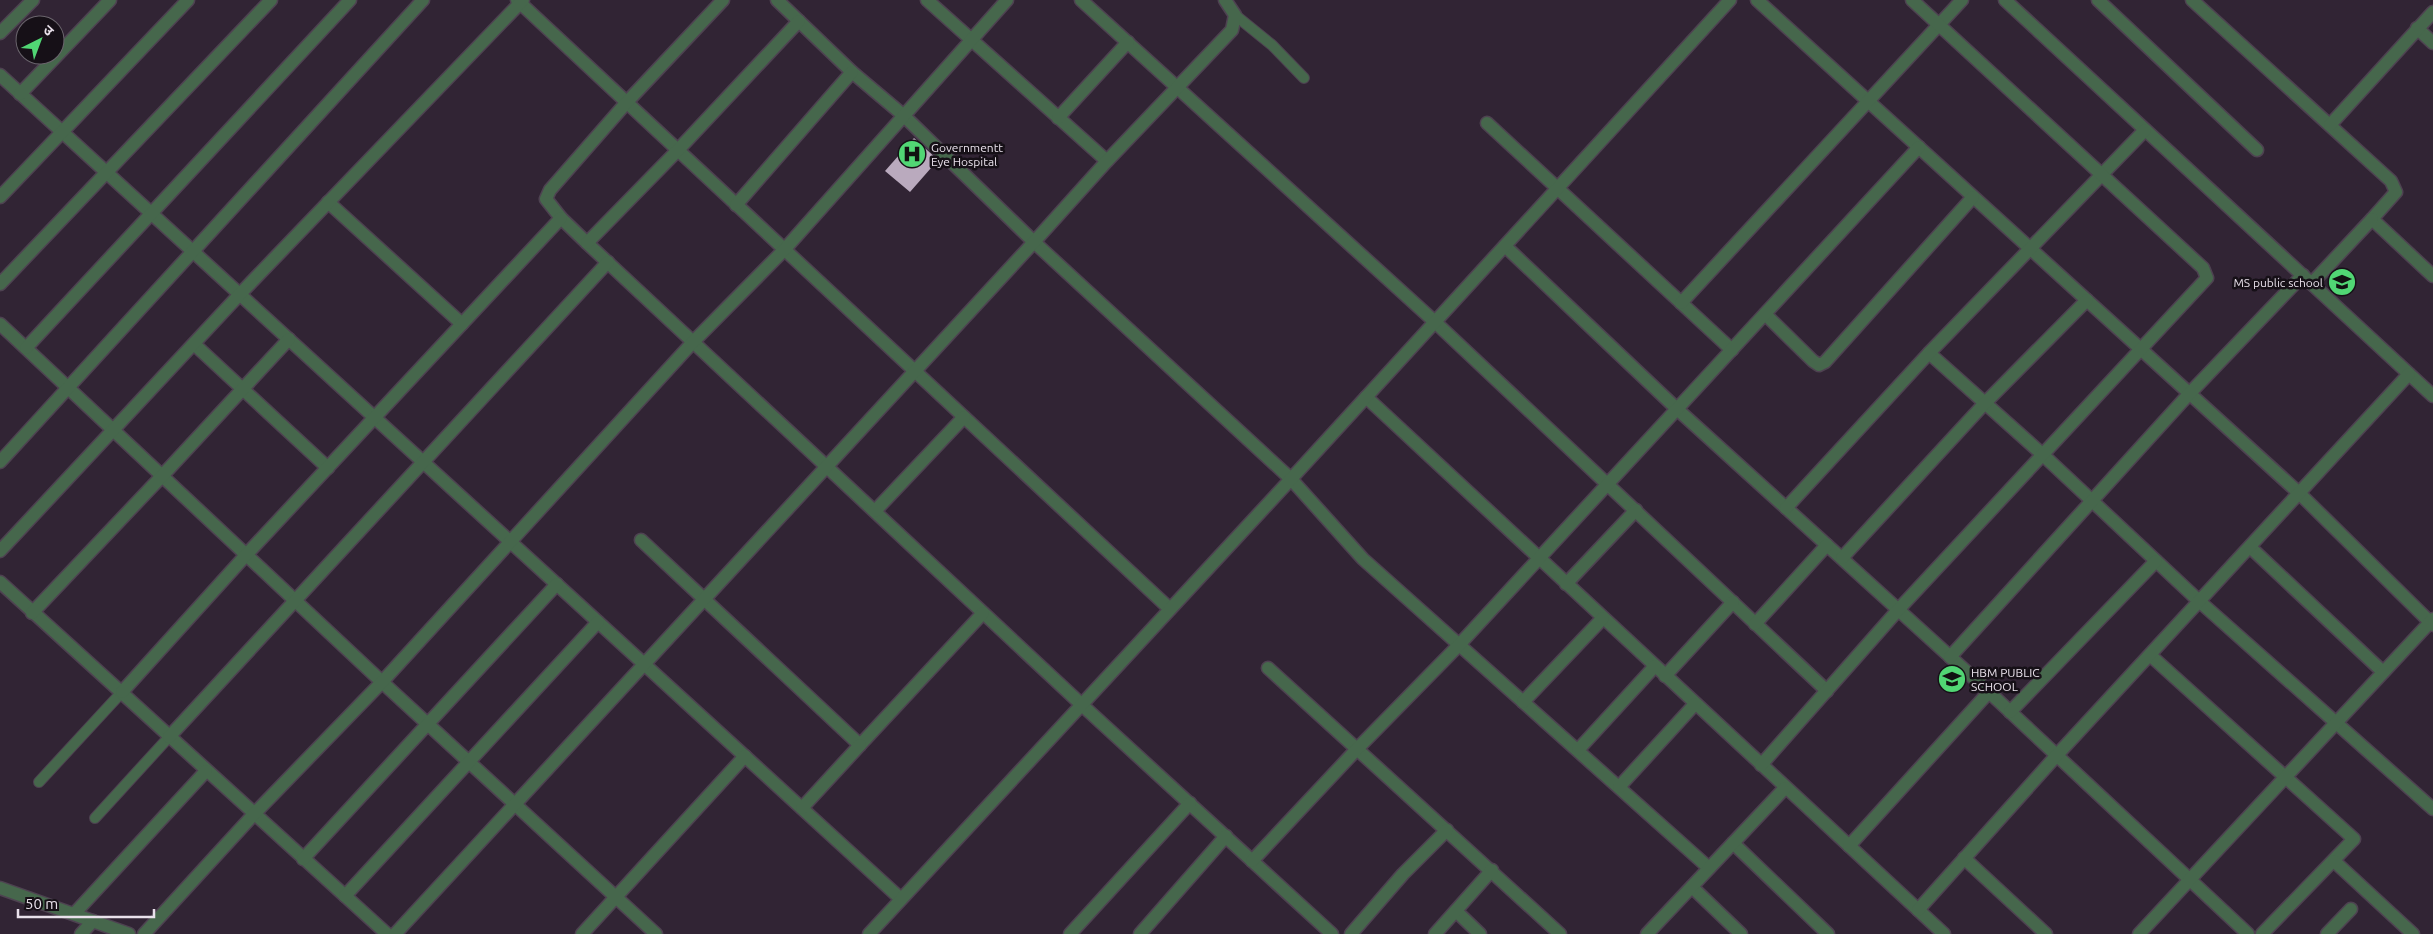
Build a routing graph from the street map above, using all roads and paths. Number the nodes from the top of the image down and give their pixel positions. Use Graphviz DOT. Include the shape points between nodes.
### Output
graph roads {
  1 [pos="33,0"];
  2 [pos="110,0"];
  3 [pos="188,0"];
  4 [pos="271,0"];
  5 [pos="350,0"];
  6 [pos="424,0"];
  7 [pos="723,0"];
  8 [pos="778,0"];
  9 [pos="927,0"];
  10 [pos="1007,0"];
  11 [pos="1081,0"];
  12 [pos="1225,0"];
  13 [pos="1730,0"];
  14 [pos="1757,0"];
  15 [pos="1912,0"];
  16 [pos="1962,0"];
  17 [pos="2005,0"];
  18 [pos="2098,0"];
  19 [pos="2192,0"];
  20 [pos="520,1"];
  21 [pos="2433,12"];
  22 [pos="1236,15"];
  23 [pos="799,21"];
  24 [pos="1939,25"];
  25 [pos="2418,28"];
  26 [pos="0,34"];
  27 [pos="970,40"];
  28 [pos="1128,42"];
  29 [pos="2433,43"];
  30 [pos="852,72"];
  31 [pos="0,75"];
  32 [pos="1304,78"];
  33 [pos="1178,88"];
  34 [pos="20,94"];
  35 [pos="627,102"];
  36 [pos="1869,102"];
  37 [pos="903,115"];
  38 [pos="1058,118"];
  39 [pos="1487,123"];
  40 [pos="2330,125"];
  41 [pos="2145,130"];
  42 [pos="62,132"];
  43 [pos="1919,147"];
  44 [pos="678,150"];
  45 [pos="2257,150"];
  46 [pos="1106,161"];
  47 [pos="106,172"];
  48 [pos="2102,175"];
  49 [pos="1558,189"];
  50 [pos="0,197"];
  51 [pos="1973,197"];
  52 [pos="328,202"];
  53 [pos="736,205"];
  54 [pos="152,213"];
  55 [pos="561,218"];
  56 [pos="2372,219"];
  57 [pos="1034,242"];
  58 [pos="587,243"];
  59 [pos="1505,246"];
  60 [pos="2030,248"];
  61 [pos="784,250"];
  62 [pos="193,251"];
  63 [pos="608,262"];
  64 [pos="2433,276"];
  65 [pos="2307,280"];
  66 [pos="0,284"];
  67 [pos="240,294"];
  68 [pos="2087,300"];
  69 [pos="1682,303"];
  70 [pos="1765,314"];
  71 [pos="1435,322"];
  72 [pos="0,324"];
  73 [pos="462,324"];
  74 [pos="289,339"];
  75 [pos="693,342"];
  76 [pos="194,344"];
  77 [pos="26,348"];
  78 [pos="2140,349"];
  79 [pos="1732,350"];
  80 [pos="1929,352"];
  81 [pos="914,371"];
  82 [pos="2409,374"];
  83 [pos="69,388"];
  84 [pos="243,389"];
  85 [pos="2189,394"];
  86 [pos="2433,396"];
  87 [pos="1366,397"];
  88 [pos="1986,403"];
  89 [pos="1677,410"];
  90 [pos="964,417"];
  91 [pos="375,418"];
  92 [pos="114,431"];
  93 [pos="2042,454"];
  94 [pos="0,462"];
  95 [pos="424,462"];
  96 [pos="826,466"];
  97 [pos="328,468"];
  98 [pos="162,476"];
  99 [pos="1291,479"];
  100 [pos="1608,485"];
  101 [pos="2299,493"];
  102 [pos="2092,501"];
  103 [pos="1786,508"];
  104 [pos="1636,510"];
  105 [pos="875,511"];
  106 [pos="641,540"];
  107 [pos="510,542"];
  108 [pos="1827,545"];
  109 [pos="2250,547"];
  110 [pos="0,551"];
  111 [pos="246,555"];
  112 [pos="1538,557"];
  113 [pos="1842,558"];
  114 [pos="2156,561"];
  115 [pos="0,582"];
  116 [pos="557,584"];
  117 [pos="1566,584"];
  118 [pos="705,598"];
  119 [pos="294,600"];
  120 [pos="2199,601"];
  121 [pos="1733,602"];
  122 [pos="1170,609"];
  123 [pos="1898,610"];
  124 [pos="32,613"];
  125 [pos="983,613"];
  126 [pos="1603,618"];
  127 [pos="598,622"];
  128 [pos="2432,622"];
  129 [pos="1756,624"];
  130 [pos="1458,646"];
  131 [pos="2150,655"];
  132 [pos="1950,657"];
  133 [pos="644,664"];
  134 [pos="1655,666"];
  135 [pos="1268,668"];
  136 [pos="2383,672"];
  137 [pos="1665,676"];
  138 [pos="382,682"];
  139 [pos="1827,691"];
  140 [pos="122,692"];
  141 [pos="1989,692"];
  142 [pos="1524,702"];
  143 [pos="1695,704"];
  144 [pos="1082,705"];
  145 [pos="2010,712"];
  146 [pos="427,723"];
  147 [pos="2336,723"];
  148 [pos="169,737"];
  149 [pos="860,745"];
  150 [pos="1357,749"];
  151 [pos="1578,750"];
  152 [pos="745,756"];
  153 [pos="2057,756"];
  154 [pos="468,762"];
  155 [pos="1761,765"];
  156 [pos="206,771"];
  157 [pos="2285,777"];
  158 [pos="40,782"];
  159 [pos="1619,787"];
  160 [pos="1785,788"];
  161 [pos="1190,803"];
  162 [pos="514,804"];
  163 [pos="802,808"];
  164 [pos="2433,809"];
  165 [pos="254,814"];
  166 [pos="95,818"];
  167 [pos="1447,830"];
  168 [pos="1226,836"];
  169 [pos="1733,843"];
  170 [pos="1848,846"];
  171 [pos="1964,858"];
  172 [pos="304,859"];
  173 [pos="1252,861"];
  174 [pos="2334,861"];
  175 [pos="1709,868"];
  176 [pos="1492,870"];
  177 [pos="2189,879"];
  178 [pos="1692,887"];
  179 [pos="0,888"];
  180 [pos="344,896"];
  181 [pos="616,898"];
  182 [pos="901,899"];
  183 [pos="2351,908"];
  184 [pos="1918,910"];
  185 [pos="1456,911"];
  186 [pos="74,914"];
  187 [pos="93,921"];
  188 [pos="81,934"];
  189 [pos="129,934"];
  190 [pos="144,934"];
  191 [pos="387,934"];
  192 [pos="395,934"];
  193 [pos="582,934"];
  194 [pos="656,934"];
  195 [pos="869,934"];
  196 [pos="1070,934"];
  197 [pos="1140,934"];
  198 [pos="1332,934"];
  199 [pos="1351,934"];
  200 [pos="1435,934"];
  201 [pos="1480,934"];
  202 [pos="1560,934"];
  203 [pos="1647,934"];
  204 [pos="1741,934"];
  205 [pos="1828,934"];
  206 [pos="1944,934"];
  207 [pos="2046,934"];
  208 [pos="2139,934"];
  209 [pos="2248,934"];
  210 [pos="2262,934"];
  211 [pos="2327,934"];
  212 [pos="2413,934"];
  1 -- 26 [label="street"];
  2 -- 34 [label="street"];
  3 -- 42 [label="street"];
  4 -- 47 [label="street"];
  5 -- 54 [label="street"];
  6 -- 62 [label="street"];
  7 -- 35 [label="street"];
  8 -- 23 [label="street"];
  9 -- 27 [label="street"];
  10 -- 27 [label="street"];
  11 -- 28 [label="street"];
  12 -- 22 [label="street"];
  13 -- 49 [label="street"];
  14 -- 36 [label="street"];
  15 -- 24 [label="street"];
  16 -- 24 [label="street"];
  17 -- 41 [label="street"];
  18 -- 45 [label="street"];
  19 -- 40 [label="street"];
  20 -- 35 [label="street"];
  20 -- 52 [label="street"];
  21 -- 25 [label="street"];
  22 -- 32 [label="lane"];
  22 -- 33 [label="street" via="1232,30"];
  23 -- 30 [label="street"];
  23 -- 44 [label="street"];
  24 -- 36 [label="street"];
  24 -- 48 [label="street"];
  25 -- 29 [label="street"];
  25 -- 40 [label="street"];
  27 -- 37 [label="street"];
  27 -- 38 [label="street"];
  28 -- 33 [label="street"];
  28 -- 38 [label="street"];
  30 -- 37 [label="street"];
  30 -- 53 [label="street"];
  31 -- 34 [label="street"];
  33 -- 46 [label="street"];
  33 -- 71 [label="street"];
  34 -- 42 [label="street"];
  35 -- 44 [label="street"];
  35 -- 55 [label="street" via="550,190 546,199"];
  36 -- 43 [label="street"];
  36 -- 69 [label="street"];
  37 -- 57 [label="street"];
  37 -- 61 [label="street"];
  38 -- 46 [label="street"];
  39 -- 49 [label="street"];
  40 -- 56 [label="street" via="2395,187 2394,196"];
  41 -- 48 [label="street"];
  41 -- 65 [label="street"];
  42 -- 47 [label="street"];
  42 -- 50 [label="street"];
  43 -- 51 [label="street"];
  43 -- 70 [label="street"];
  44 -- 53 [label="street"];
  44 -- 58 [label="street"];
  46 -- 57 [label="street"];
  47 -- 54 [label="street"];
  47 -- 66 [label="street"];
  48 -- 60 [label="street"];
  48 -- 78 [label="street" via="2206,273 2204,283"];
  49 -- 59 [label="street"];
  49 -- 69 [label="street"];
  51 -- 60 [label="street"];
  51 -- 70 [label="street" via="1825,362 1819,365 1813,361"];
  52 -- 67 [label="street"];
  52 -- 73 [label="street"];
  53 -- 61 [label="street"];
  54 -- 62 [label="street"];
  54 -- 77 [label="street"];
  55 -- 58 [label="street"];
  55 -- 73 [label="street"];
  56 -- 64 [label="street"];
  56 -- 65 [label="street"];
  57 -- 81 [label="street"];
  57 -- 99 [label="street"];
  58 -- 63 [label="street"];
  59 -- 71 [label="street"];
  59 -- 89 [label="street"];
  60 -- 68 [label="street"];
  60 -- 80 [label="street"];
  61 -- 75 [label="street"];
  61 -- 81 [label="street"];
  62 -- 67 [label="street"];
  62 -- 83 [label="street"];
  63 -- 75 [label="street"];
  63 -- 95 [label="street"];
  65 -- 82 [label="street"];
  65 -- 85 [label="street"];
  67 -- 74 [label="street"];
  67 -- 76 [label="street"];
  68 -- 78 [label="street"];
  68 -- 88 [label="street"];
  69 -- 79 [label="street"];
  70 -- 79 [label="street"];
  71 -- 87 [label="street"];
  71 -- 100 [label="street"];
  72 -- 77 [label="street"];
  73 -- 91 [label="street"];
  74 -- 84 [label="street"];
  74 -- 91 [label="street"];
  75 -- 96 [label="street"];
  75 -- 107 [label="street"];
  76 -- 84 [label="street"];
  76 -- 92 [label="street"];
  77 -- 83 [label="street"];
  78 -- 85 [label="street"];
  78 -- 93 [label="street"];
  79 -- 89 [label="street"];
  80 -- 88 [label="street"];
  80 -- 103 [label="street"];
  81 -- 90 [label="street"];
  81 -- 96 [label="street"];
  82 -- 86 [label="street"];
  82 -- 101 [label="street"];
  83 -- 92 [label="street"];
  83 -- 94 [label="street"];
  84 -- 97 [label="street"];
  84 -- 98 [label="street"];
  85 -- 101 [label="street"];
  85 -- 102 [label="street"];
  87 -- 99 [label="street"];
  87 -- 112 [label="street"];
  88 -- 93 [label="street"];
  88 -- 113 [label="street"];
  89 -- 100 [label="street"];
  89 -- 103 [label="street"];
  90 -- 105 [label="street"];
  90 -- 122 [label="street"];
  91 -- 95 [label="street"];
  91 -- 97 [label="street"];
  92 -- 98 [label="street"];
  92 -- 110 [label="street"];
  93 -- 102 [label="street"];
  93 -- 123 [label="street"];
  95 -- 107 [label="street"];
  95 -- 119 [label="street"];
  96 -- 105 [label="street"];
  96 -- 118 [label="street"];
  97 -- 111 [label="street"];
  98 -- 111 [label="street"];
  98 -- 124 [label="street"];
  99 -- 122 [label="street"];
  99 -- 130 [label="street" via="1363,560"];
  100 -- 104 [label="street"];
  100 -- 112 [label="street"];
  101 -- 109 [label="street"];
  101 -- 128 [label="street"];
  102 -- 114 [label="street"];
  102 -- 132 [label="street"];
  103 -- 108 [label="street"];
  104 -- 117 [label="street"];
  104 -- 121 [label="street"];
  105 -- 125 [label="street"];
  106 -- 118 [label="street"];
  107 -- 116 [label="street"];
  107 -- 138 [label="street"];
  108 -- 113 [label="street"];
  108 -- 129 [label="street"];
  109 -- 120 [label="street"];
  109 -- 136 [label="street"];
  111 -- 119 [label="street"];
  111 -- 140 [label="street"];
  112 -- 117 [label="street"];
  112 -- 130 [label="street"];
  113 -- 123 [label="street"];
  114 -- 120 [label="street"];
  114 -- 145 [label="street"];
  115 -- 124 [label="street"];
  116 -- 127 [label="street"];
  116 -- 146 [label="street"];
  117 -- 126 [label="street"];
  118 -- 133 [label="street"];
  118 -- 149 [label="street"];
  119 -- 138 [label="street"];
  119 -- 148 [label="street"];
  120 -- 131 [label="street"];
  120 -- 147 [label="street"];
  121 -- 129 [label="street"];
  121 -- 137 [label="street"];
  122 -- 144 [label="street"];
  123 -- 132 [label="street"];
  123 -- 139 [label="street"];
  124 -- 140 [label="street"];
  125 -- 144 [label="street"];
  125 -- 149 [label="street"];
  126 -- 134 [label="street"];
  126 -- 142 [label="street"];
  127 -- 133 [label="street"];
  127 -- 154 [label="street"];
  128 -- 136 [label="street"];
  129 -- 139 [label="street"];
  130 -- 142 [label="street"];
  130 -- 150 [label="street"];
  131 -- 153 [label="street"];
  131 -- 157 [label="street"];
  132 -- 141 [label="street"];
  133 -- 152 [label="street"];
  133 -- 162 [label="street"];
  134 -- 137 [label="street"];
  134 -- 151 [label="street"];
  135 -- 150 [label="street"];
  136 -- 147 [label="street"];
  137 -- 143 [label="street"];
  138 -- 146 [label="street"];
  138 -- 165 [label="street"];
  139 -- 155 [label="street"];
  140 -- 148 [label="street"];
  140 -- 158 [label="lane"];
  141 -- 145 [label="street"];
  141 -- 170 [label="street"];
  142 -- 151 [label="street"];
  143 -- 155 [label="street"];
  143 -- 159 [label="street"];
  144 -- 161 [label="street"];
  144 -- 182 [label="street"];
  145 -- 153 [label="street"];
  146 -- 154 [label="street"];
  146 -- 172 [label="street"];
  147 -- 157 [label="street"];
  147 -- 164 [label="street"];
  148 -- 156 [label="street"];
  148 -- 166 [label="lane"];
  149 -- 163 [label="street"];
  150 -- 167 [label="street"];
  150 -- 173 [label="street"];
  151 -- 159 [label="street"];
  152 -- 163 [label="street"];
  152 -- 181 [label="street"];
  153 -- 171 [label="street"];
  153 -- 177 [label="street"];
  154 -- 162 [label="street"];
  154 -- 180 [label="street"];
  155 -- 160 [label="street"];
  156 -- 165 [label="street"];
  156 -- 186 [label="street"];
  157 -- 174 [label="street" via="2354,839"];
  157 -- 177 [label="street"];
  159 -- 175 [label="street"];
  160 -- 169 [label="street"];
  160 -- 170 [label="street"];
  161 -- 168 [label="street"];
  161 -- 196 [label="street"];
  162 -- 181 [label="street"];
  162 -- 192 [label="street"];
  163 -- 182 [label="street"];
  165 -- 172 [label="street"];
  165 -- 190 [label="street"];
  167 -- 176 [label="street"];
  167 -- 199 [label="street"];
  168 -- 173 [label="street"];
  168 -- 197 [label="street"];
  169 -- 175 [label="street"];
  169 -- 205 [label="street"];
  170 -- 184 [label="street"];
  171 -- 184 [label="street"];
  171 -- 207 [label="street"];
  172 -- 180 [label="street"];
  173 -- 198 [label="street"];
  174 -- 210 [label="street"];
  174 -- 212 [label="street"];
  175 -- 178 [label="street"];
  176 -- 185 [label="street"];
  176 -- 202 [label="street"];
  177 -- 208 [label="street"];
  177 -- 209 [label="street"];
  178 -- 203 [label="street"];
  178 -- 204 [label="street"];
  179 -- 186 [label="street"];
  180 -- 191 [label="street"];
  181 -- 193 [label="street"];
  181 -- 194 [label="street"];
  182 -- 195 [label="street"];
  183 -- 211 [label="street"];
  184 -- 206 [label="street"];
  185 -- 200 [label="street"];
  185 -- 201 [label="street"];
  186 -- 187 [label="street"];
  187 -- 188 [label="street"];
  187 -- 189 [label="street"];
}
